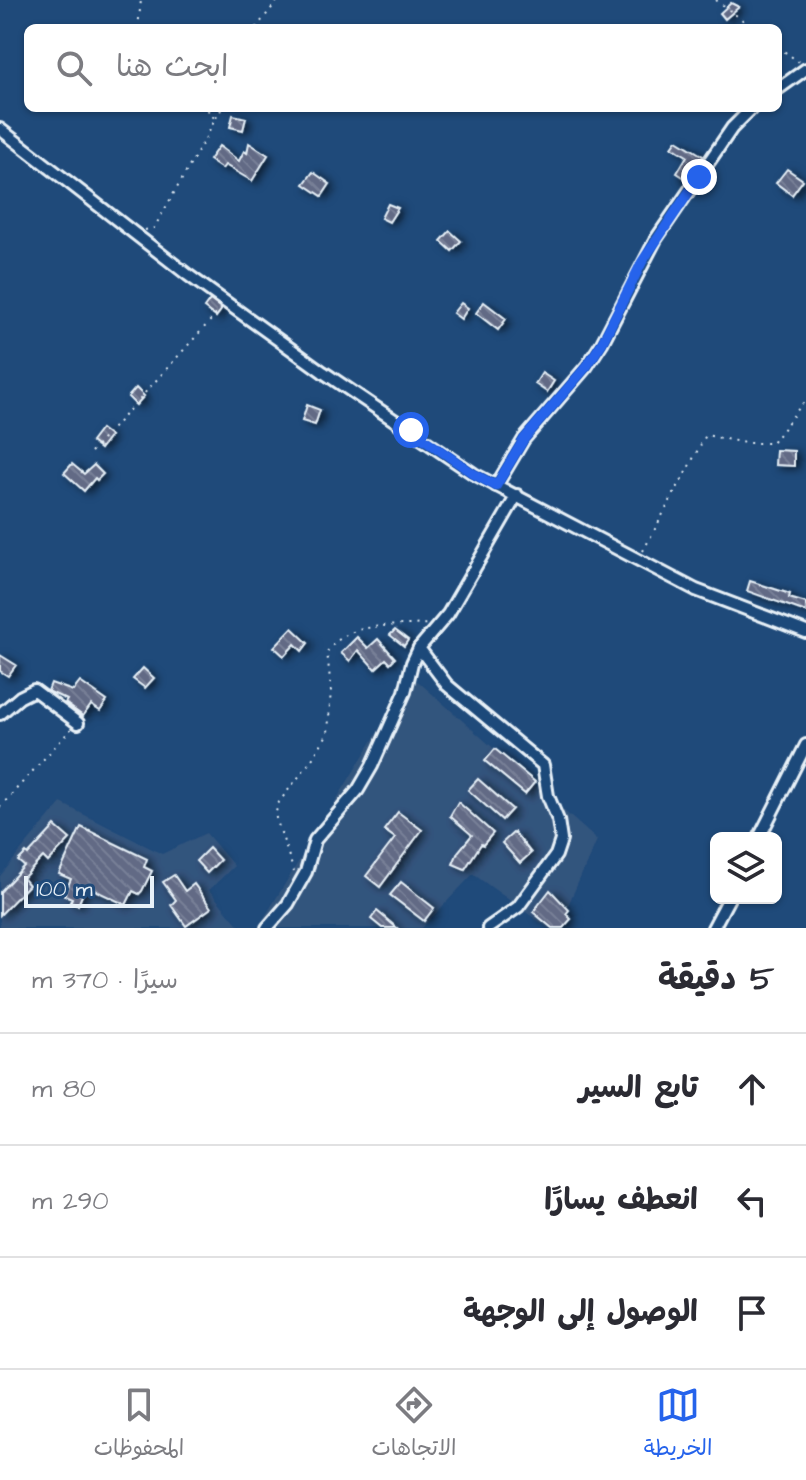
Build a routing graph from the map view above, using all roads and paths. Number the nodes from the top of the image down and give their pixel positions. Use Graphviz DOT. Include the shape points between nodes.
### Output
graph roads {
  1 [pos="141,0"];
  2 [pos="278,0"];
  3 [pos="716,0"];
  4 [pos="138,24"];
  5 [pos="259,24"];
  6 [pos="748,24"];
  7 [pos="782,50"];
  8 [pos="806,68"];
  9 [pos="782,86"];
  10 [pos="209,112"];
  11 [pos="219,112"];
  12 [pos="748,112"];
  13 [pos="215,119"];
  14 [pos="0,129"];
  15 [pos="127,230"];
  16 [pos="227,302"];
  17 [pos="806,399"];
  18 [pos="91,452"];
  19 [pos="496,486"];
  20 [pos="517,495"];
  21 [pos="639,559"];
  22 [pos="440,623"];
  23 [pos="806,632"];
  24 [pos="419,648"];
  25 [pos="0,714"];
  26 [pos="78,723"];
  27 [pos="806,745"];
  28 [pos="0,807"];
  29 [pos="762,832"];
  30 [pos="295,874"];
  31 [pos="726,904"];
  32 [pos="267,928"];
  33 [pos="488,928"];
  34 [pos="713,928"];
  1 -- 4 [label="path"];
  2 -- 5 [label="path"];
  3 -- 6 [label="path"];
  7 -- 8 [label="path"];
  8 -- 9 [label="street"];
  10 -- 13 [label="path"];
  11 -- 13 [label="path"];
  12 -- 19 [label="street" via="656,239 587,366 524,439"];
  13 -- 15 [label="path" via="154,228"];
  14 -- 15 [label="street"];
  15 -- 16 [label="street"];
  16 -- 18 [label="path"];
  16 -- 19 [label="street"];
  17 -- 21 [label="path" via="772,443 706,435"];
  19 -- 20 [label="street"];
  20 -- 21 [label="street"];
  20 -- 22 [label="street"];
  21 -- 23 [label="street" via="696,590"];
  22 -- 24 [label="street"];
  22 -- 30 [label="path" via="366,628 340,639 327,652 328,733 275,815"];
  24 -- 32 [label="street" via="372,766 315,840 306,872"];
  24 -- 33 [label="street" via="447,685 543,765 558,820 561,840 556,855 518,907"];
  25 -- 26 [label="street" via="34,690"];
  26 -- 28 [label="path"];
  27 -- 29 [label="street"];
  31 -- 34 [label="street"];
}
